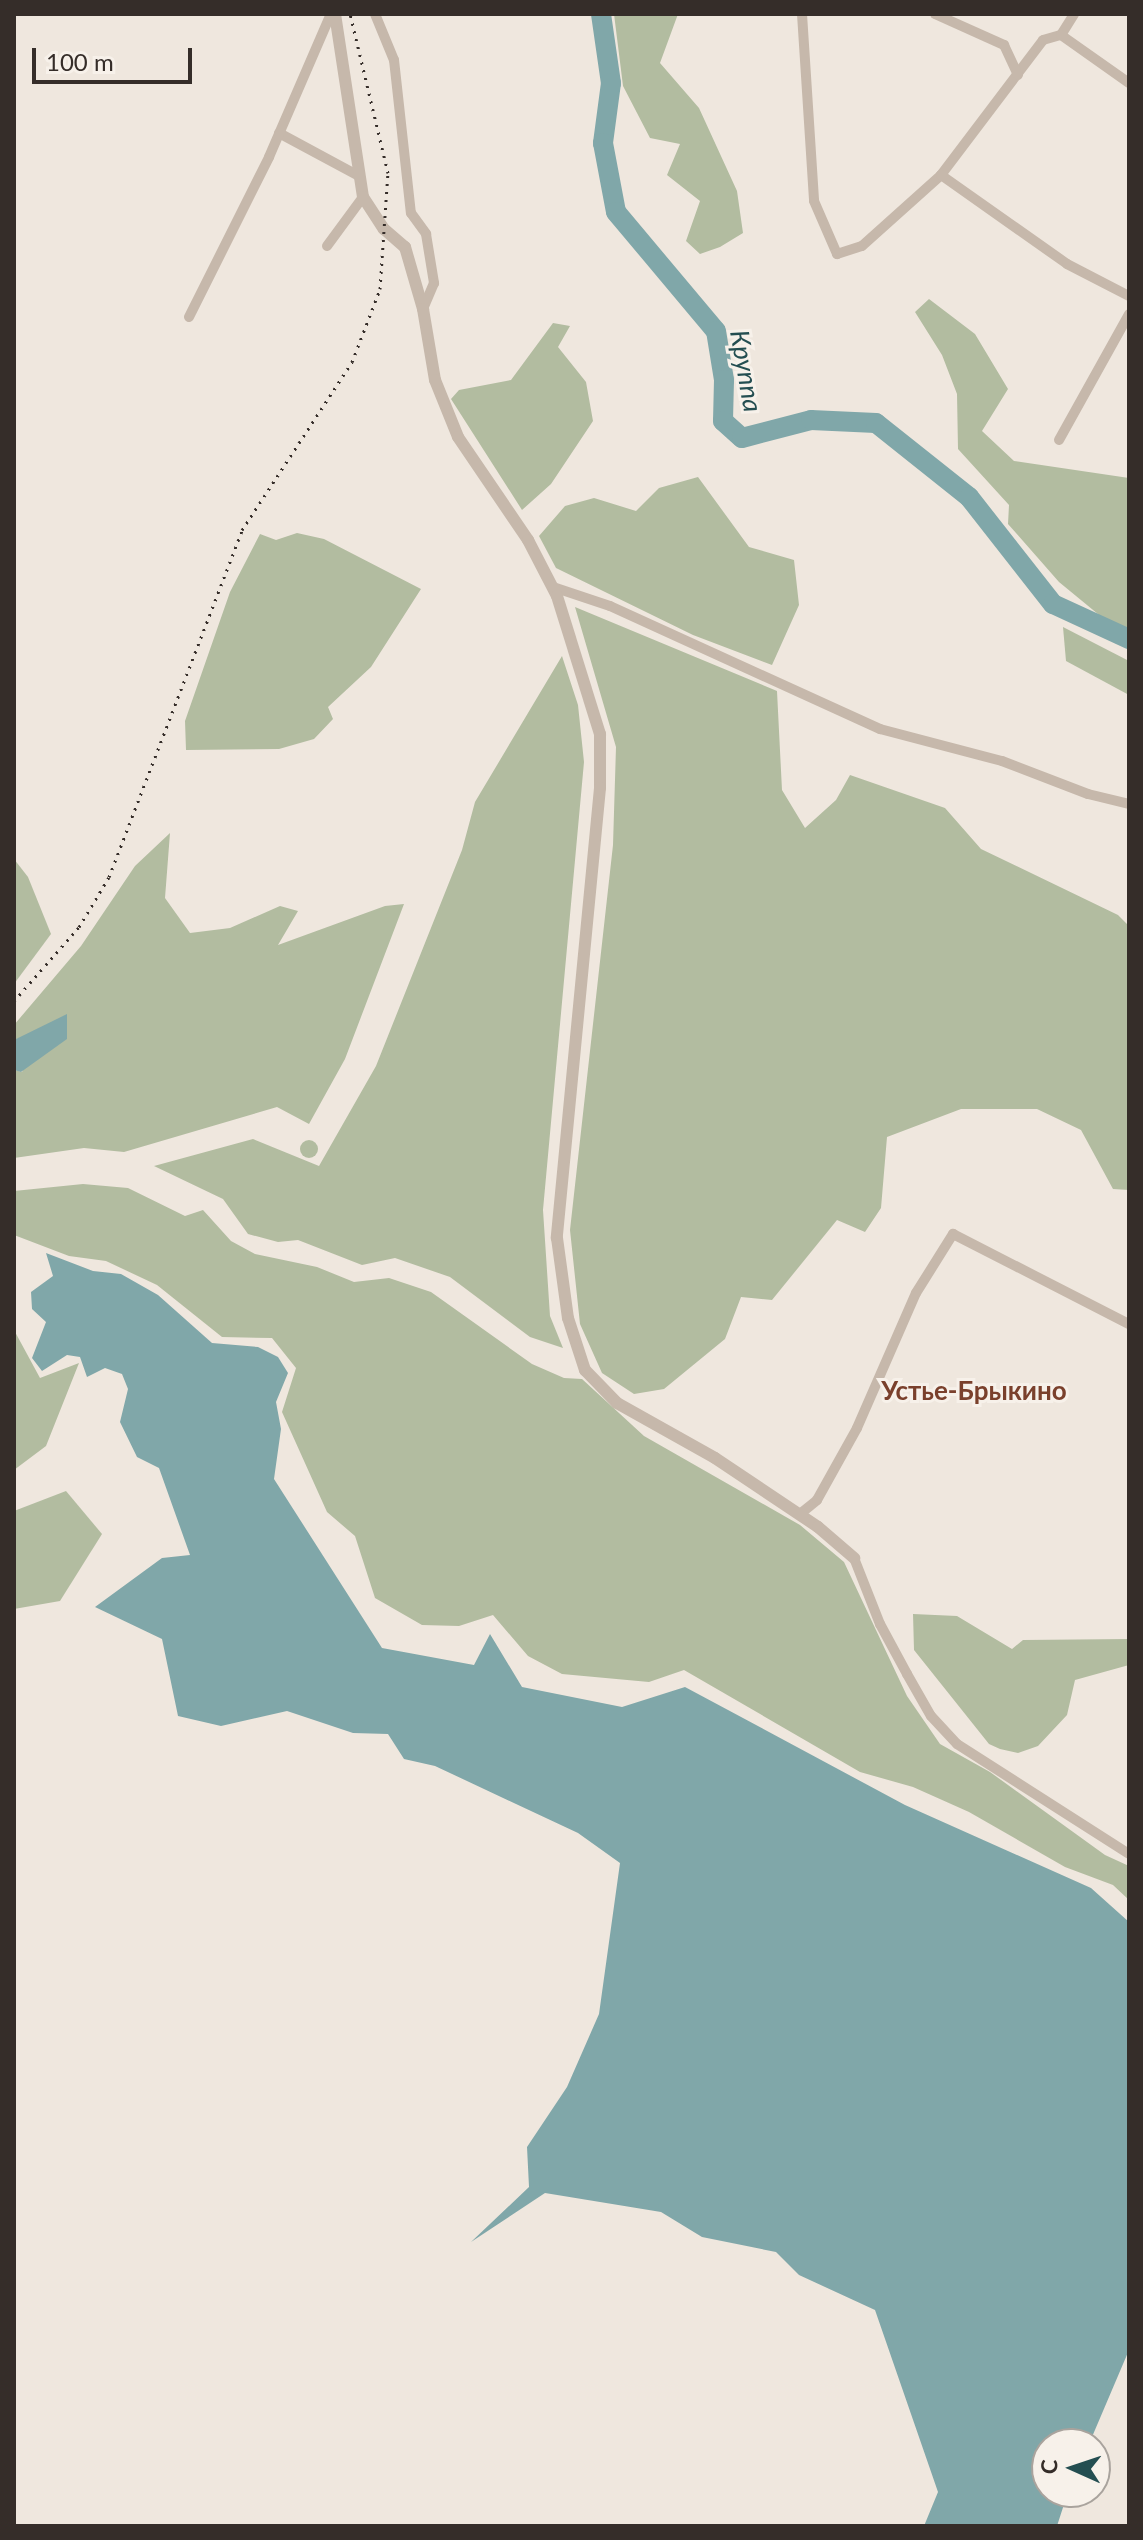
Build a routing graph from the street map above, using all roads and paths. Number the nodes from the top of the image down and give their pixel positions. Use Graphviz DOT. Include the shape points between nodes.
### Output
graph roads {
  1 [pos="333,14"];
  2 [pos="375,14"];
  3 [pos="802,14"];
  4 [pos="935,14"];
  5 [pos="1074,14"];
  6 [pos="1061,35"];
  7 [pos="1018,75"];
  8 [pos="1129,83"];
  9 [pos="279,133"];
  10 [pos="941,175"];
  11 [pos="359,176"];
  12 [pos="363,197"];
  13 [pos="327,246"];
  14 [pos="1129,296"];
  15 [pos="423,309"];
  16 [pos="1129,314"];
  17 [pos="189,317"];
  18 [pos="1059,440"];
  19 [pos="553,587"];
  20 [pos="1129,804"];
  21 [pos="1129,1324"];
  22 [pos="800,1514"];
  23 [pos="854,1558"];
  24 [pos="1129,1854"];
  1 -- 9 [label="street"];
  1 -- 11 [label="street"];
  2 -- 15 [label="street" via="394,60 411,213 426,234 434,283"];
  3 -- 10 [label="street" via="814,201 837,254 862,246"];
  4 -- 7 [label="street" via="1004,45"];
  5 -- 6 [label="street"];
  6 -- 7 [label="street" via="1043,40"];
  6 -- 8 [label="street"];
  7 -- 10 [label="street"];
  9 -- 11 [label="street"];
  9 -- 17 [label="street"];
  10 -- 14 [label="street" via="1067,264"];
  11 -- 12 [label="street"];
  12 -- 13 [label="street"];
  12 -- 15 [label="street" via="384,229 405,247"];
  15 -- 19 [label="street" via="435,380 458,437 513,516"];
  16 -- 18 [label="street"];
  19 -- 20 [label="street" via="610,606 880,729 1002,761"];
  19 -- 22 [label="street" via="600,734 600,788 557,1238 568,1318 585,1370 617,1403"];
  21 -- 22 [label="street" via="953,1234 904,1317 857,1428 817,1500"];
  22 -- 23 [label="street"];
  23 -- 24 [label="street" via="907,1674 931,1716 957,1744"];
}
